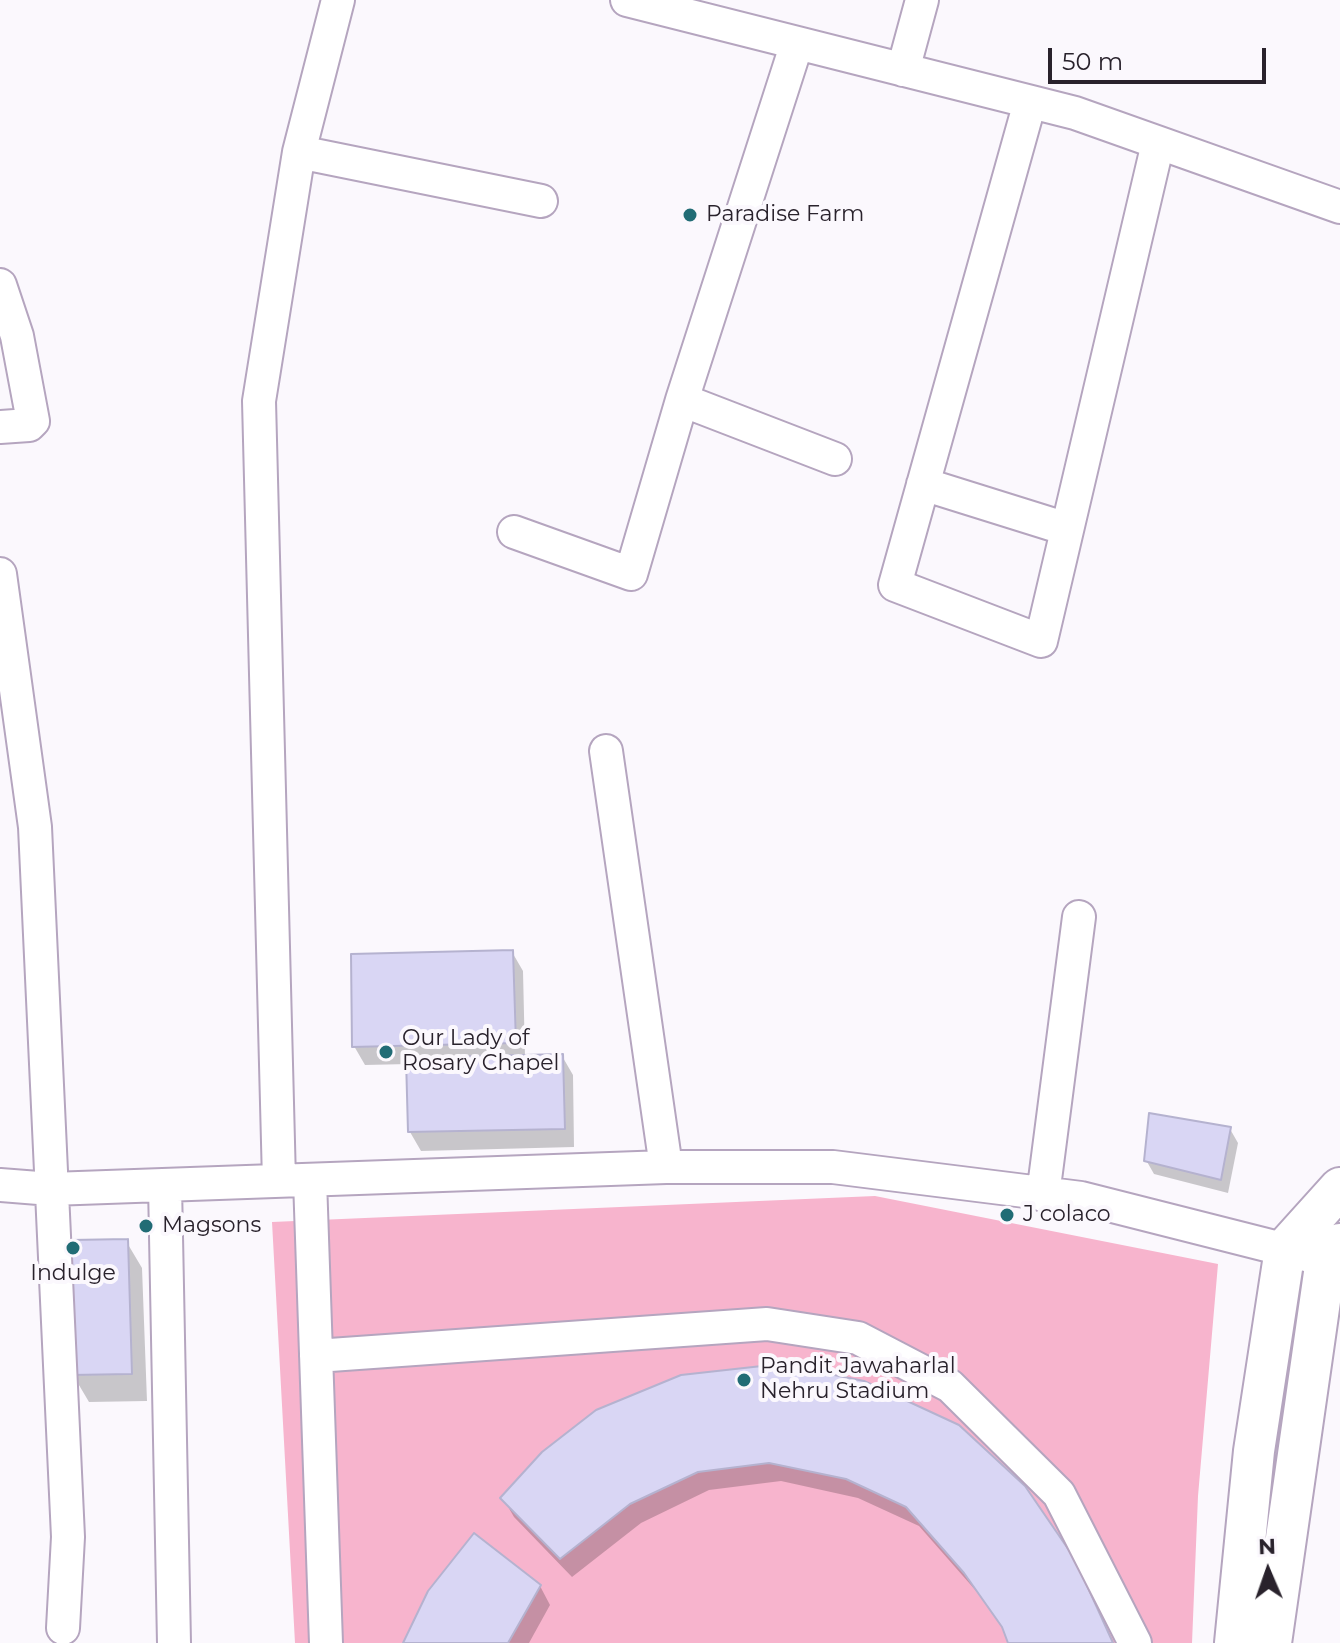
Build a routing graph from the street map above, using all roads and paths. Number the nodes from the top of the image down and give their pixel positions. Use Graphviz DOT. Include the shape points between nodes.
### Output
graph roads {
  1 [pos="338,0"];
  2 [pos="627,0"];
  3 [pos="922,0"];
  4 [pos="797,43"];
  5 [pos="903,70"];
  6 [pos="1030,102"];
  7 [pos="1158,143"];
  8 [pos="299,152"];
  9 [pos="541,201"];
  10 [pos="1340,207"];
  11 [pos="0,285"];
  12 [pos="682,400"];
  13 [pos="0,427"];
  14 [pos="835,459"];
  15 [pos="923,484"];
  16 [pos="1067,529"];
  17 [pos="514,532"];
  18 [pos="0,574"];
  19 [pos="606,751"];
  20 [pos="1079,917"];
  21 [pos="666,1167"];
  22 [pos="294,1180"];
  23 [pos="0,1185"];
  24 [pos="165,1185"];
  25 [pos="1340,1188"];
  26 [pos="51,1189"];
  27 [pos="1043,1195"];
  28 [pos="1285,1249"];
  29 [pos="1335,1255"];
  30 [pos="316,1356"];
  31 [pos="63,1628"];
  32 [pos="174,1643"];
  33 [pos="326,1643"];
  34 [pos="1135,1643"];
  35 [pos="1235,1643"];
  36 [pos="1271,1643"];
  1 -- 8 [label="street"];
  2 -- 4 [label="street"];
  3 -- 5 [label="street"];
  4 -- 5 [label="street"];
  4 -- 12 [label="street"];
  5 -- 6 [label="street"];
  6 -- 7 [label="street"];
  6 -- 15 [label="street"];
  7 -- 10 [label="street"];
  7 -- 16 [label="street"];
  8 -- 9 [label="street"];
  8 -- 22 [label="street" via="259,401"];
  11 -- 13 [label="street" via="17,336 33,421"];
  12 -- 14 [label="street"];
  12 -- 17 [label="street" via="631,574"];
  15 -- 16 [label="street"];
  15 -- 16 [label="street" via="895,585 1041,641"];
  18 -- 26 [label="street" via="35,827"];
  19 -- 21 [label="street"];
  20 -- 27 [label="street"];
  21 -- 22 [label="street"];
  21 -- 27 [label="street" via="833,1167"];
  22 -- 24 [label="street"];
  22 -- 30 [label="street"];
  23 -- 26 [label="street"];
  24 -- 26 [label="street"];
  24 -- 32 [label="street"];
  25 -- 28 [label="main road"];
  26 -- 31 [label="street" via="68,1537"];
  27 -- 28 [label="street" via="1081,1198"];
  28 -- 29 [label="street"];
  28 -- 35 [label="main road" via="1254,1451"];
  29 -- 36 [label="main road"];
  30 -- 33 [label="street"];
  30 -- 34 [label="street" via="767,1324 858,1338 950,1386 1059,1494"];
}
